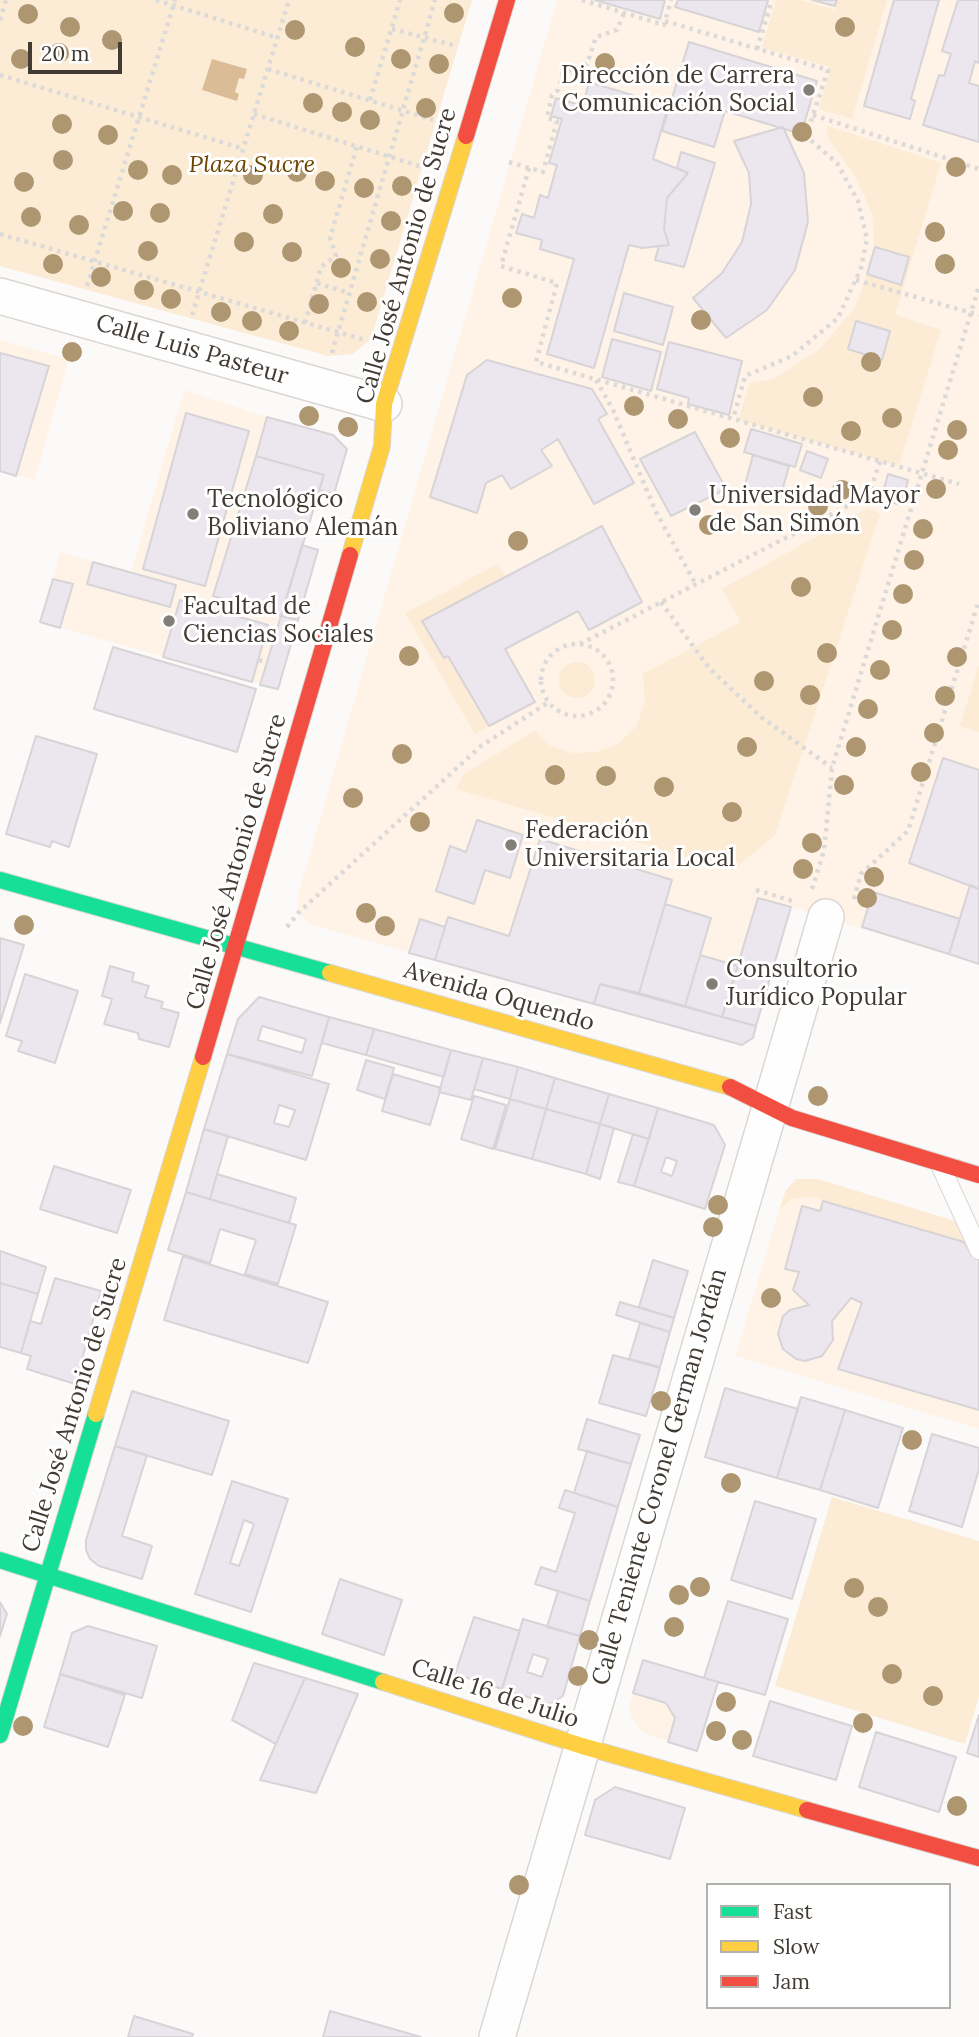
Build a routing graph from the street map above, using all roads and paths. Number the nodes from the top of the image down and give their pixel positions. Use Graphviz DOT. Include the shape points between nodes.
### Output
graph roads {
  1 [pos="6,0"];
  2 [pos="156,0"];
  3 [pos="289,0"];
  4 [pos="400,0"];
  5 [pos="435,0"];
  6 [pos="507,0"];
  7 [pos="582,0"];
  8 [pos="671,0"];
  9 [pos="772,0"];
  10 [pos="174,3"];
  11 [pos="624,13"];
  12 [pos="0,19"];
  13 [pos="665,21"];
  14 [pos="392,29"];
  15 [pos="424,37"];
  16 [pos="278,38"];
  17 [pos="456,46"];
  18 [pos="757,49"];
  19 [pos="268,69"];
  20 [pos="0,75"];
  21 [pos="370,100"];
  22 [pos="403,111"];
  23 [pos="254,114"];
  24 [pos="813,115"];
  25 [pos="139,117"];
  26 [pos="433,120"];
  27 [pos="357,146"];
  28 [pos="244,149"];
  29 [pos="390,157"];
  30 [pos="509,162"];
  31 [pos="419,166"];
  32 [pos="529,168"];
  33 [pos="979,169"];
  34 [pos="0,234"];
  35 [pos="95,261"];
  36 [pos="856,280"];
  37 [pos="317,283"];
  38 [pos="979,286"];
  39 [pos="87,287"];
  40 [pos="200,292"];
  41 [pos="349,293"];
  42 [pos="0,296"];
  43 [pos="971,313"];
  44 [pos="192,316"];
  45 [pos="979,316"];
  46 [pos="305,323"];
  47 [pos="338,332"];
  48 [pos="365,340"];
  49 [pos="332,353"];
  50 [pos="596,380"];
  51 [pos="384,404"];
  52 [pos="733,419"];
  53 [pos="880,461"];
  54 [pos="922,473"];
  55 [pos="959,484"];
  56 [pos="695,583"];
  57 [pos="979,600"];
  58 [pos="661,603"];
  59 [pos="580,644"];
  60 [pos="259,660"];
  61 [pos="267,662"];
  62 [pos="549,702"];
  63 [pos="832,768"];
  64 [pos="824,851"];
  65 [pos="861,874"];
  66 [pos="0,880"];
  67 [pos="756,890"];
  68 [pos="817,911"];
  69 [pos="236,947"];
  70 [pos="264,954"];
  71 [pos="769,1105"];
  72 [pos="940,1163"];
  73 [pos="979,1175"];
  74 [pos="979,1250"];
  75 [pos="0,1560"];
  76 [pos="47,1575"];
  77 [pos="0,1735"];
  78 [pos="582,1746"];
  79 [pos="979,1858"];
  80 [pos="497,2037"];
  1 -- 12 [label="path"];
  2 -- 10 [label="path"];
  3 -- 16 [label="path"];
  4 -- 14 [label="path"];
  5 -- 15 [label="path"];
  6 -- 51 [label="main road, Calle José Antonio de Sucre"];
  7 -- 11 [label="path"];
  8 -- 13 [label="path"];
  9 -- 18 [label="path"];
  10 -- 16 [label="path"];
  10 -- 25 [label="path"];
  11 -- 13 [label="path" via="664,25"];
  11 -- 32 [label="path" via="617,30 596,37 587,64 563,73 547,118 557,121 543,172"];
  13 -- 18 [label="path"];
  14 -- 15 [label="path"];
  14 -- 21 [label="path"];
  15 -- 17 [label="path"];
  15 -- 22 [label="path"];
  16 -- 19 [label="path"];
  18 -- 24 [label="path" via="828,70"];
  19 -- 21 [label="path"];
  19 -- 23 [label="path"];
  20 -- 25 [label="path"];
  21 -- 22 [label="path"];
  22 -- 26 [label="path"];
  22 -- 29 [label="path"];
  23 -- 27 [label="path"];
  23 -- 28 [label="path"];
  24 -- 33 [label="path"];
  24 -- 36 [label="path" via="806,136 836,163 858,201 867,239"];
  25 -- 28 [label="path"];
  25 -- 35 [label="path"];
  27 -- 29 [label="path"];
  27 -- 37 [label="path" via="330,238 336,256 321,267"];
  28 -- 40 [label="path"];
  29 -- 31 [label="path"];
  29 -- 41 [label="path"];
  30 -- 32 [label="path"];
  32 -- 50 [label="path" via="501,266 557,283 536,362"];
  34 -- 35 [label="path"];
  35 -- 39 [label="path"];
  35 -- 40 [label="path"];
  36 -- 43 [label="path"];
  36 -- 52 [label="path" via="838,317 792,356 746,376"];
  37 -- 41 [label="path"];
  37 -- 46 [label="path"];
  38 -- 43 [label="path"];
  40 -- 44 [label="path"];
  40 -- 46 [label="path"];
  41 -- 47 [label="path"];
  42 -- 51 [label="street, Calle Luis Pasteur"];
  43 -- 45 [label="path"];
  43 -- 54 [label="path"];
  46 -- 47 [label="path"];
  47 -- 48 [label="path"];
  47 -- 49 [label="path"];
  50 -- 52 [label="path"];
  50 -- 56 [label="path" via="656,512"];
  51 -- 69 [label="main road, Calle José Antonio de Sucre" via="382,446"];
  52 -- 53 [label="path"];
  53 -- 54 [label="path"];
  53 -- 56 [label="path" via="869,495"];
  54 -- 55 [label="path"];
  54 -- 63 [label="path"];
  56 -- 58 [label="path"];
  57 -- 65 [label="path" via="908,831"];
  58 -- 59 [label="path"];
  58 -- 63 [label="path" via="709,668 761,717"];
  59 -- 62 [label="path" via="556,651 548,660 541,682"];
  59 -- 62 [label="path" via="602,654 609,664 612,689 607,700 598,709 577,716 566,715"];
  60 -- 61 [label="path"];
  62 -- 70 [label="path" via="481,746 299,912"];
  63 -- 64 [label="path"];
  66 -- 69 [label="main road, Avenida Oquendo"];
  67 -- 68 [label="path"];
  68 -- 71 [label="street, Calle Teniente Coronel German Jordán"];
  69 -- 70 [label="main road, Avenida Oquendo"];
  69 -- 76 [label="main road, Calle José Antonio de Sucre"];
  70 -- 71 [label="main road, Avenida Oquendo" via="734,1088"];
  71 -- 72 [label="main road, Avenida Oquendo" via="792,1118"];
  71 -- 78 [label="street, Calle Teniente Coronel German Jordán"];
  72 -- 73 [label="main road, Avenida Oquendo"];
  72 -- 74 [label="lane"];
  75 -- 76 [label="main road, Calle 16 de Julio"];
  76 -- 77 [label="main road, Calle José Antonio de Sucre"];
  76 -- 78 [label="main road, Calle 16 de Julio"];
  78 -- 79 [label="main road, Calle 16 de Julio"];
  78 -- 80 [label="street, Calle Teniente Coronel German Jordán"];
}
